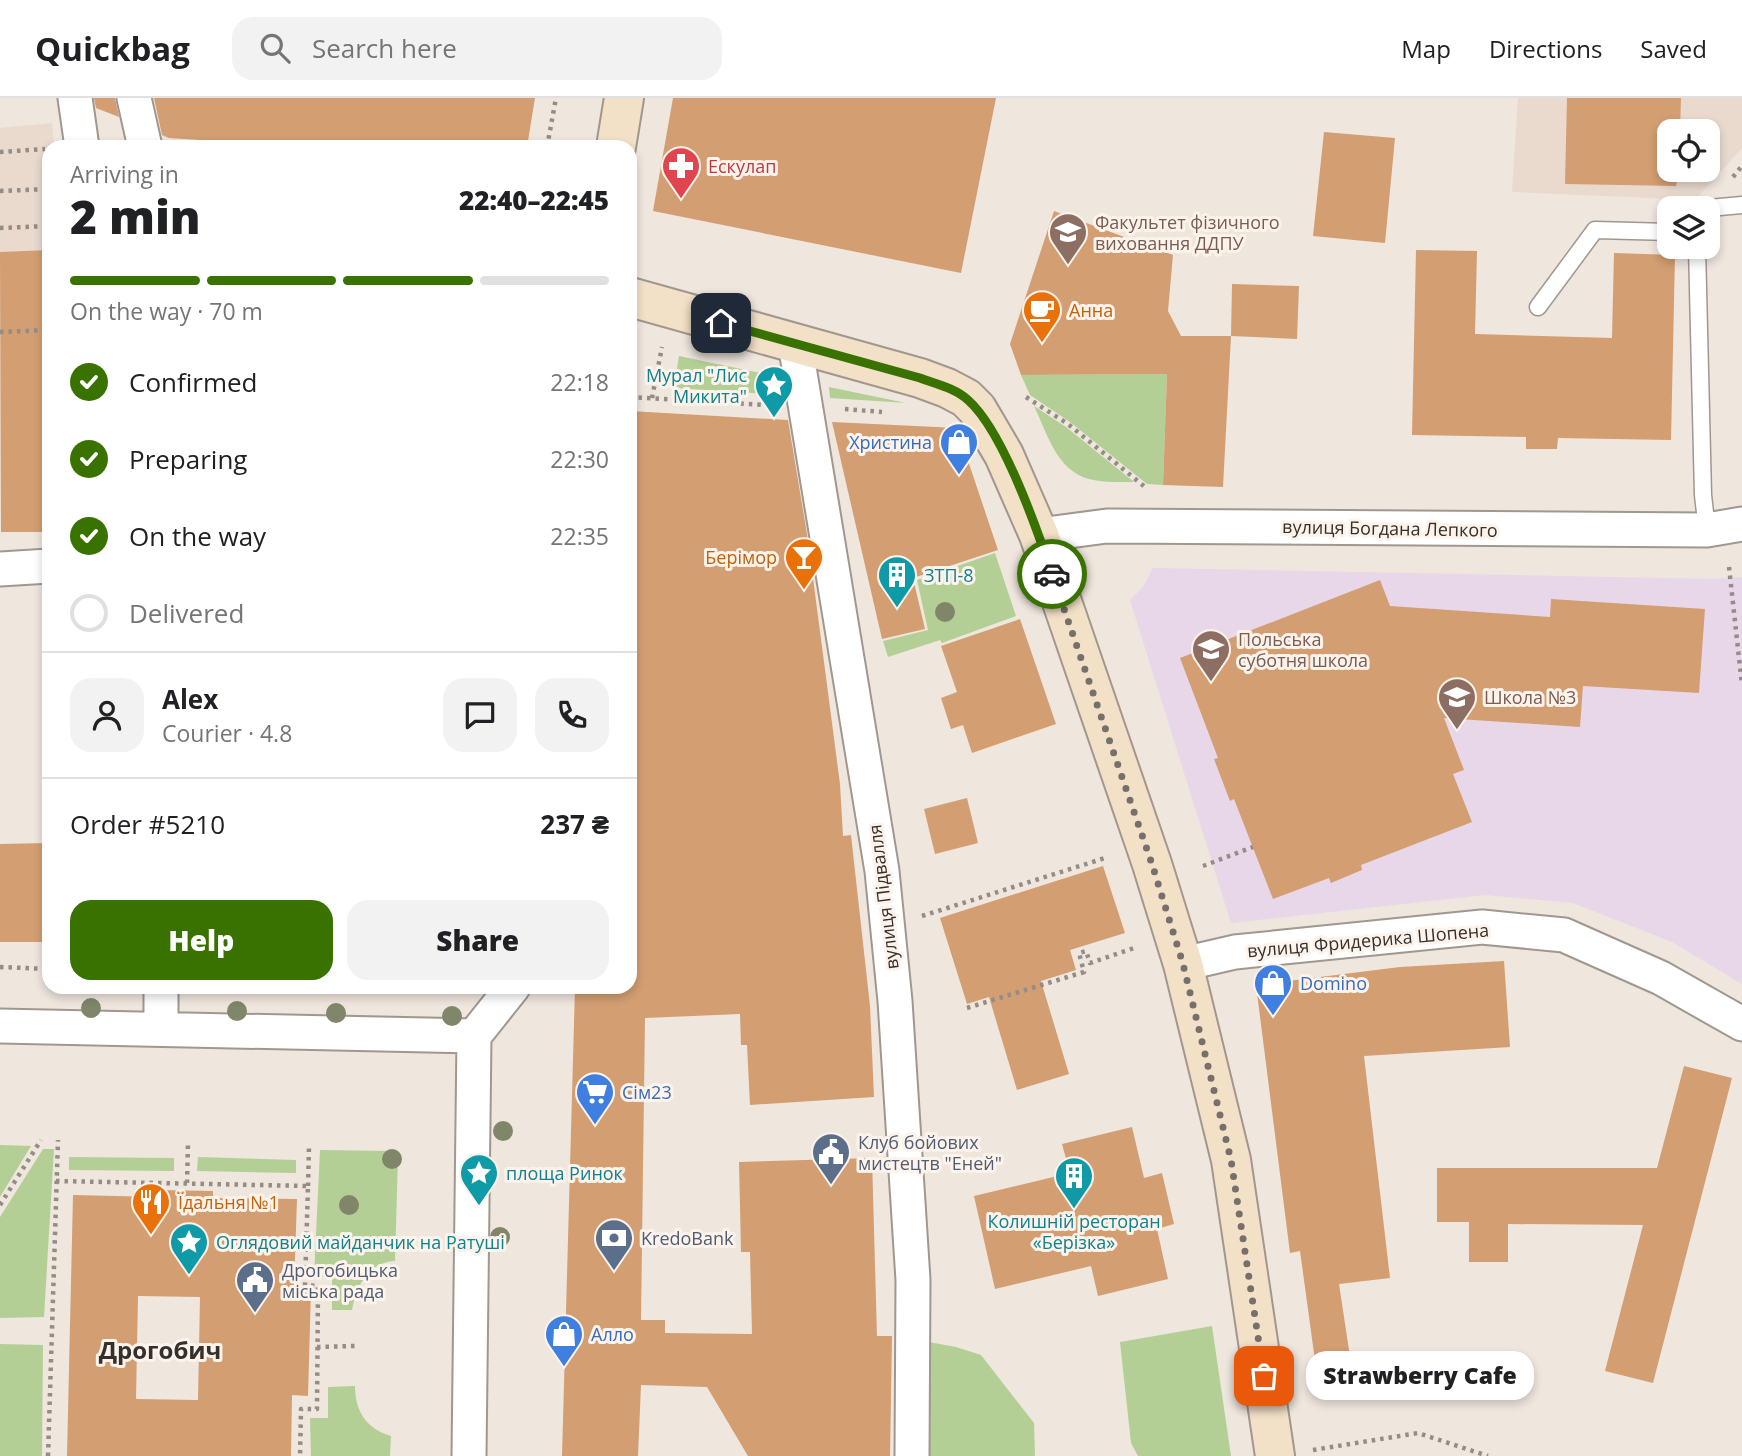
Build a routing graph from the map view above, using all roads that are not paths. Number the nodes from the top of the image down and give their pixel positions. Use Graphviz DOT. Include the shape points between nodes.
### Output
graph roads {
  1 [pos="75,98"];
  2 [pos="134,98"];
  3 [pos="624,98"];
  4 [pos="81,140"];
  5 [pos="143,140"];
  6 [pos="617,140"];
  7 [pos="1742,205"];
  8 [pos="1720,207"];
  9 [pos="1657,232"];
  10 [pos="1698,259"];
  11 [pos="637,299"];
  12 [pos="1538,307"];
  13 [pos="795,344"];
  14 [pos="1742,524"];
  15 [pos="1707,530"];
  16 [pos="1039,535"];
  17 [pos="42,566"];
  18 [pos="0,569"];
  19 [pos="1183,964"];
  20 [pos="161,994"];
  21 [pos="507,994"];
  22 [pos="1742,1024"];
  23 [pos="0,1027"];
  24 [pos="161,1030"];
  25 [pos="474,1036"];
  26 [pos="1292,1453"];
  27 [pos="469,1456"];
  28 [pos="912,1456"];
  1 -- 4 [label="street"];
  2 -- 5 [label="street"];
  3 -- 6 [label="main road"];
  7 -- 8 [label="lane"];
  9 -- 12 [label="lane" via="1595,230"];
  10 -- 15 [label="lane"];
  11 -- 13 [label="main road"];
  13 -- 16 [label="main road" via="920,378 966,398 1004,455"];
  13 -- 28 [label="street, вулиця Підвалля" via="883,871 913,1280"];
  14 -- 15 [label="street, вулиця Богдана Лепкого"];
  15 -- 16 [label="street, вулиця Богдана Лепкого" via="1133,525"];
  16 -- 19 [label="main road"];
  17 -- 18 [label="street"];
  19 -- 22 [label="street, вулиця Фридерика Шопена" via="1235,952 1482,927 1564,935 1661,978"];
  19 -- 26 [label="main road" via="1231,1160"];
  20 -- 24 [label="street"];
  21 -- 25 [label="street"];
  23 -- 24 [label="street"];
  24 -- 25 [label="street"];
  25 -- 27 [label="street"];
}
